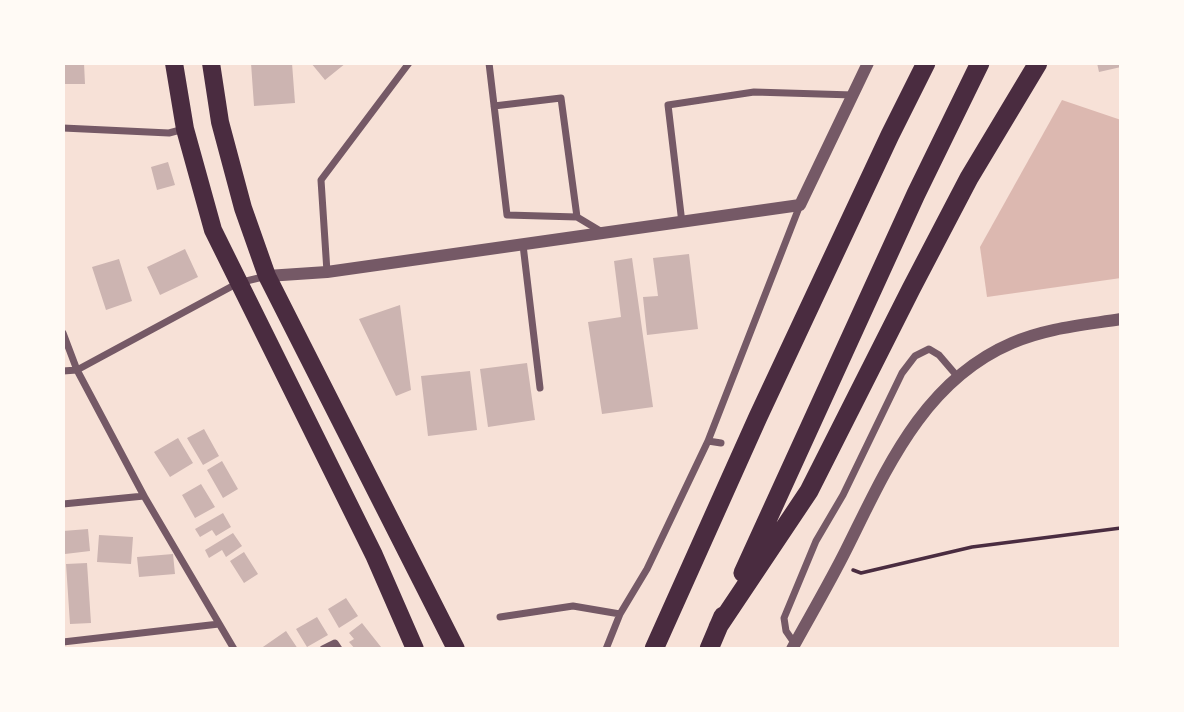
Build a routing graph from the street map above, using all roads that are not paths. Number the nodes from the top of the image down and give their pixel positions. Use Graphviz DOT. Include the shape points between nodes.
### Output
graph roads {
  1 [pos="174,63"];
  2 [pos="211,63"];
  3 [pos="409,63"];
  4 [pos="489,63"];
  5 [pos="868,63"];
  6 [pos="926,63"];
  7 [pos="980,63"];
  8 [pos="1038,63"];
  9 [pos="853,95"];
  10 [pos="495,106"];
  11 [pos="63,128"];
  12 [pos="185,129"];
  13 [pos="800,205"];
  14 [pos="577,217"];
  15 [pos="682,223"];
  16 [pos="605,234"];
  17 [pos="523,245"];
  18 [pos="327,272"];
  19 [pos="267,276"];
  20 [pos="238,283"];
  21 [pos="1121,320"];
  22 [pos="63,333"];
  23 [pos="76,370"];
  24 [pos="63,371"];
  25 [pos="957,376"];
  26 [pos="540,388"];
  27 [pos="708,441"];
  28 [pos="721,443"];
  29 [pos="144,496"];
  30 [pos="63,503"];
  31 [pos="620,614"];
  32 [pos="500,617"];
  33 [pos="219,624"];
  34 [pos="718,627"];
  35 [pos="63,642"];
  36 [pos="794,646"];
  37 [pos="233,649"];
  38 [pos="323,649"];
  39 [pos="339,649"];
  40 [pos="415,649"];
  41 [pos="456,649"];
  42 [pos="606,649"];
  43 [pos="654,649"];
  44 [pos="709,649"];
  1 -- 12 [label="highway"];
  2 -- 19 [label="highway" via="220,122"];
  3 -- 18 [label="street" via="321,180"];
  4 -- 10 [label="street"];
  5 -- 9 [label="street"];
  6 -- 43 [label="highway"];
  7 -- 34 [label="highway"];
  8 -- 34 [label="highway" via="969,178 809,491"];
  9 -- 13 [label="street"];
  9 -- 15 [label="street" via="754,92 668,105"];
  10 -- 14 [label="street" via="507,215"];
  10 -- 14 [label="street" via="561,98"];
  11 -- 12 [label="street" via="169,133"];
  12 -- 20 [label="highway" via="214,230"];
  13 -- 15 [label="street"];
  13 -- 27 [label="street"];
  14 -- 16 [label="street"];
  15 -- 16 [label="street"];
  16 -- 17 [label="street"];
  17 -- 18 [label="street"];
  17 -- 26 [label="street"];
  18 -- 19 [label="street"];
  19 -- 20 [label="street"];
  19 -- 41 [label="highway"];
  20 -- 23 [label="street"];
  20 -- 40 [label="highway" via="374,555"];
  21 -- 25 [label="street" via="1047,331 1012,343"];
  22 -- 23 [label="street"];
  23 -- 24 [label="street"];
  23 -- 29 [label="street"];
  25 -- 36 [label="street" via="928,406 900,447"];
  25 -- 36 [label="street" via="929,349 915,356 902,373 816,541 784,618"];
  27 -- 28 [label="street"];
  27 -- 31 [label="street" via="647,569"];
  29 -- 30 [label="street"];
  29 -- 33 [label="street"];
  31 -- 32 [label="street" via="573,606"];
  31 -- 42 [label="street"];
  33 -- 35 [label="street"];
  33 -- 37 [label="street"];
  34 -- 44 [label="highway"];
  38 -- 39 [label="street" via="335,643"];
}
